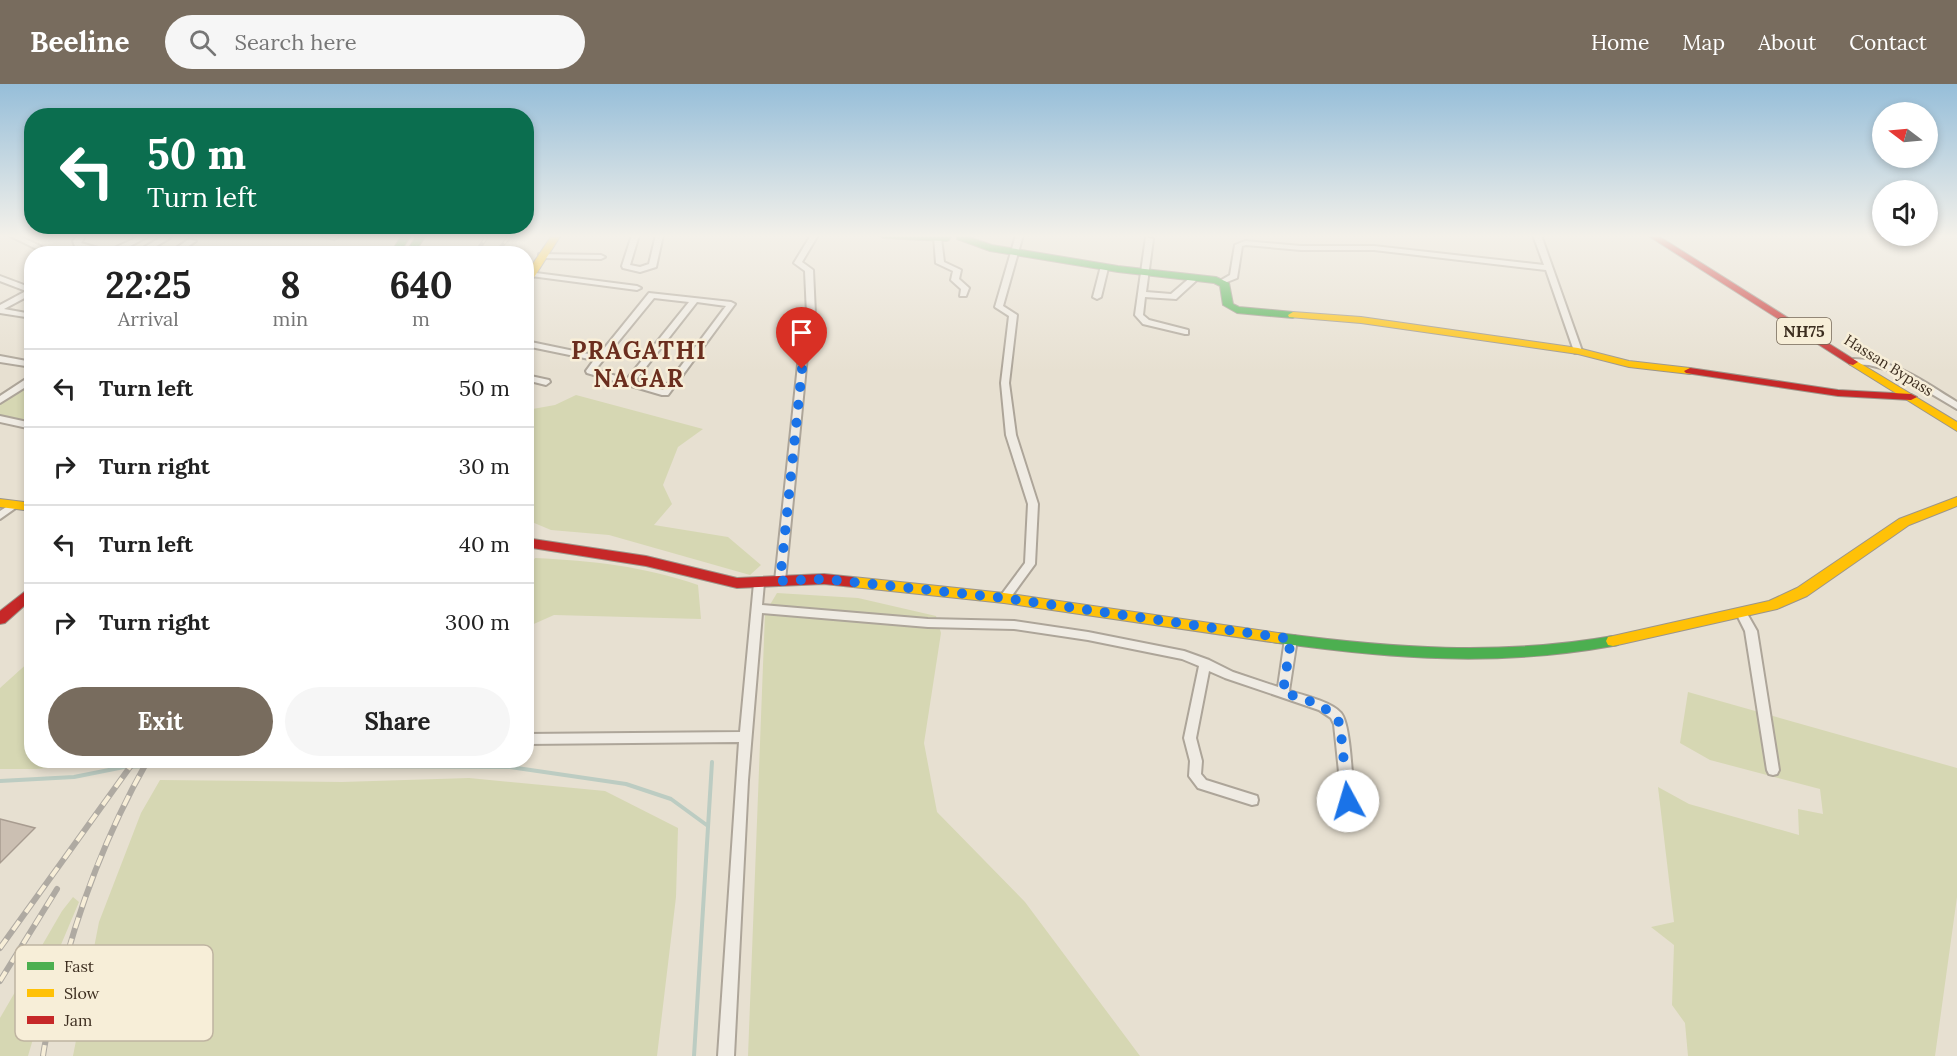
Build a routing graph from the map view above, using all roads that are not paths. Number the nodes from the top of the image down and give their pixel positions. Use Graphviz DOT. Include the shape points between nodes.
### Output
graph roads {
  1 [pos="5,280"];
  2 [pos="554,280"];
  3 [pos="809,280"];
  4 [pos="955,280"];
  5 [pos="1006,280"];
  6 [pos="1101,280"];
  7 [pos="1143,280"];
  8 [pos="1192,280"];
  9 [pos="1211,280"];
  10 [pos="1225,280"];
  11 [pos="1553,280"];
  12 [pos="1724,280"];
  13 [pos="1222,282"];
  14 [pos="24,288"];
  15 [pos="637,288"];
  16 [pos="963,294"];
  17 [pos="1142,294"];
  18 [pos="24,296"];
  19 [pos="1097,297"];
  20 [pos="694,301"];
  21 [pos="0,309"];
  22 [pos="24,314"];
  23 [pos="1185,332"];
  24 [pos="534,345"];
  25 [pos="1578,351"];
  26 [pos="0,359"];
  27 [pos="600,359"];
  28 [pos="1854,362"];
  29 [pos="24,364"];
  30 [pos="534,379"];
  31 [pos="546,382"];
  32 [pos="629,383"];
  33 [pos="24,385"];
  34 [pos="1911,397"];
  35 [pos="0,400"];
  36 [pos="1957,406"];
  37 [pos="0,419"];
  38 [pos="24,424"];
  39 [pos="1957,427"];
  40 [pos="1957,501"];
  41 [pos="0,503"];
  42 [pos="14,505"];
  43 [pos="24,506"];
  44 [pos="0,516"];
  45 [pos="534,543"];
  46 [pos="780,581"];
  47 [pos="24,583"];
  48 [pos="759,583"];
  49 [pos="24,598"];
  50 [pos="1004,598"];
  51 [pos="0,604"];
  52 [pos="757,609"];
  53 [pos="1741,613"];
  54 [pos="0,619"];
  55 [pos="1291,639"];
  56 [pos="1204,663"];
  57 [pos="1283,692"];
  58 [pos="746,737"];
  59 [pos="534,739"];
  60 [pos="1773,770"];
  61 [pos="1252,800"];
  62 [pos="1348,801"];
  63 [pos="726,1056"];
  1 -- 14 [label="street"];
  2 -- 15 [label="street"];
  3 -- 46 [label="street" via="812,336 804,346"];
  4 -- 16 [label="street" via="965,288"];
  5 -- 50 [label="street" via="999,307 1013,315 1005,383 1011,435 1033,504 1030,564"];
  6 -- 19 [label="street"];
  7 -- 17 [label="street"];
  8 -- 17 [label="street" via="1173,297"];
  9 -- 13 [label="main road"];
  10 -- 13 [label="street"];
  11 -- 25 [label="street"];
  12 -- 28 [label="main road, Hassan Bypass / NH75"];
  13 -- 25 [label="main road" via="1228,305 1237,310 1350,318"];
  17 -- 23 [label="street" via="1141,319"];
  18 -- 21 [label="street"];
  20 -- 27 [label="street" via="652,296"];
  20 -- 32 [label="street"];
  20 -- 32 [label="street" via="731,304 665,393"];
  21 -- 22 [label="street"];
  24 -- 27 [label="street"];
  25 -- 34 [label="main road" via="1608,360 1830,394"];
  26 -- 29 [label="street"];
  27 -- 32 [label="street" via="590,371"];
  28 -- 34 [label="main road, Hassan Bypass / NH75"];
  28 -- 36 [label="street" via="1871,361 1899,369"];
  30 -- 31 [label="street"];
  33 -- 35 [label="street"];
  34 -- 39 [label="main road, Hassan Bypass / NH75"];
  37 -- 38 [label="street"];
  40 -- 53 [label="main road" via="1904,522 1802,592"];
  41 -- 42 [label="main road"];
  42 -- 43 [label="main road"];
  42 -- 44 [label="street"];
  45 -- 48 [label="main road" via="646,561 709,578"];
  46 -- 48 [label="main road"];
  46 -- 50 [label="main road" via="824,579"];
  47 -- 51 [label="main road"];
  48 -- 52 [label="street"];
  49 -- 54 [label="main road"];
  50 -- 55 [label="main road"];
  52 -- 56 [label="street" via="928,623 1014,625 1184,655"];
  52 -- 58 [label="street"];
  53 -- 55 [label="main road" via="1571,650 1504,656 1390,652"];
  53 -- 60 [label="street" via="1751,631"];
  55 -- 57 [label="street"];
  56 -- 57 [label="street"];
  56 -- 61 [label="street" via="1190,738 1195,776 1202,784"];
  57 -- 62 [label="street" via="1336,715"];
  58 -- 59 [label="street"];
  58 -- 63 [label="street"];
}
